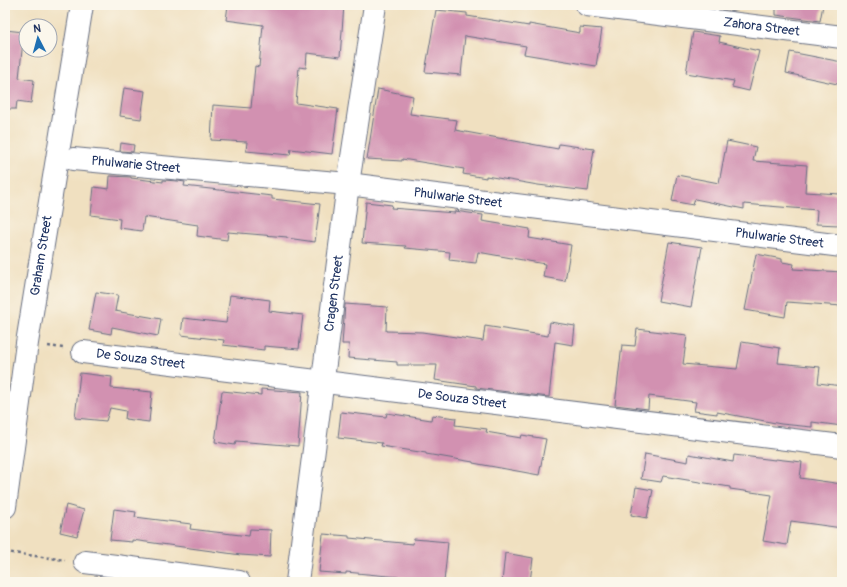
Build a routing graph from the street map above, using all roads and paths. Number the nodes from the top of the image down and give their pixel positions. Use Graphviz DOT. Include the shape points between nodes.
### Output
graph roads {
  1 [pos="82,5"];
  2 [pos="375,5"];
  3 [pos="587,5"];
  4 [pos="842,37"];
  5 [pos="73,159"];
  6 [pos="348,184"];
  7 [pos="842,246"];
  8 [pos="27,343"];
  9 [pos="83,352"];
  10 [pos="322,382"];
  11 [pos="842,446"];
  12 [pos="5,507"];
  13 [pos="5,552"];
  14 [pos="85,562"];
  15 [pos="239,582"];
  16 [pos="297,582"];
  1 -- 8 [label="street, Graham Street"];
  2 -- 6 [label="street, Cragen Street"];
  3 -- 4 [label="street, Zahora Street"];
  5 -- 6 [label="street, Phulwarie Street"];
  6 -- 7 [label="street, Phulwarie Street"];
  6 -- 10 [label="street, Cragen Street"];
  8 -- 9 [label="path"];
  8 -- 12 [label="street, Graham Street"];
  9 -- 10 [label="street, De Souza Street"];
  10 -- 11 [label="street, De Souza Street"];
  10 -- 16 [label="street, Cragen Street"];
  13 -- 14 [label="path"];
  14 -- 15 [label="street"];
}
